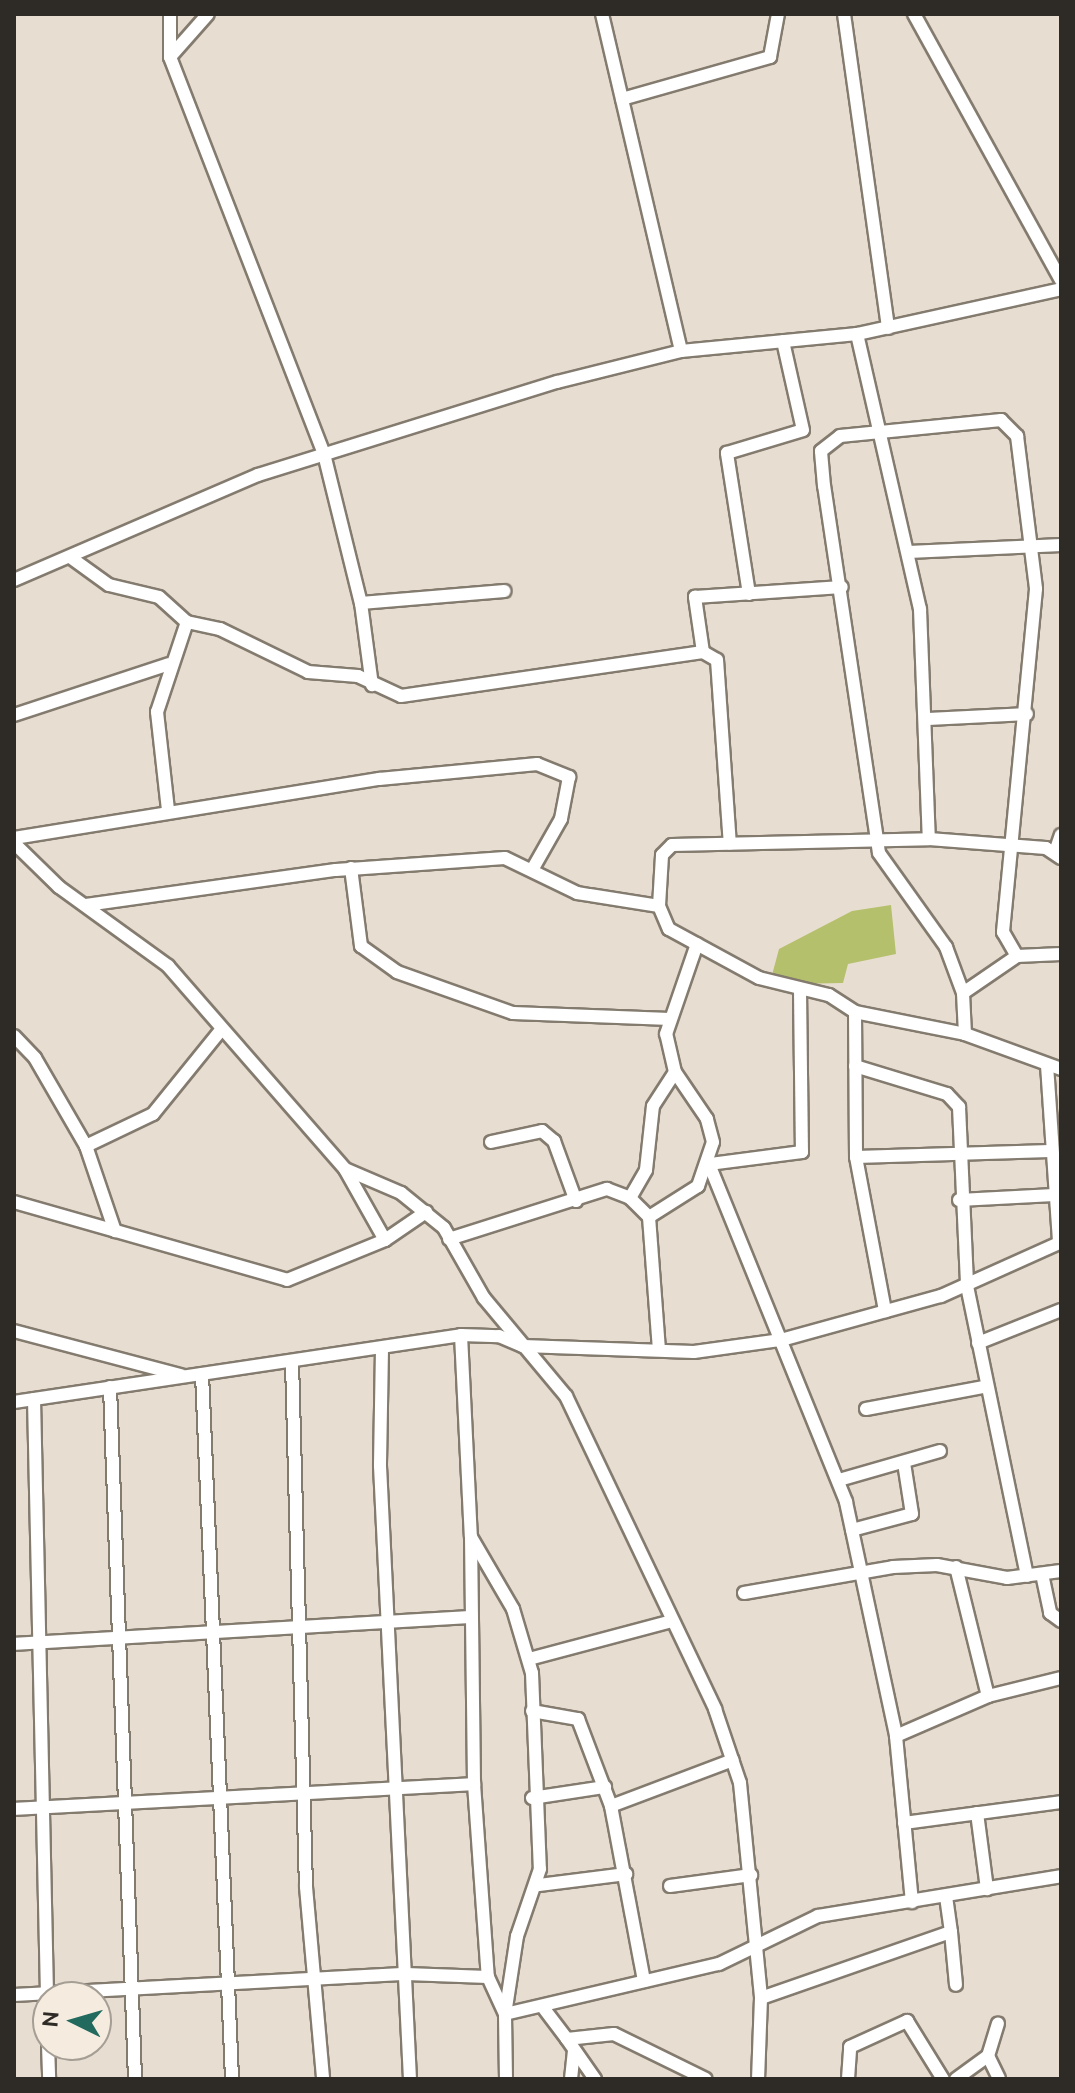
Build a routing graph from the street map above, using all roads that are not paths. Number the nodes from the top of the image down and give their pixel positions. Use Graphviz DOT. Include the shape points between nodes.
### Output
graph roads {
  1 [pos="170,14"];
  2 [pos="208,14"];
  3 [pos="602,14"];
  4 [pos="778,14"];
  5 [pos="844,14"];
  6 [pos="914,14"];
  7 [pos="170,57"];
  8 [pos="622,99"];
  9 [pos="1061,280"];
  10 [pos="1061,289"];
  11 [pos="888,328"];
  12 [pos="857,334"];
  13 [pos="783,341"];
  14 [pos="681,351"];
  15 [pos="883,430"];
  16 [pos="324,454"];
  17 [pos="1032,545"];
  18 [pos="1061,545"];
  19 [pos="909,552"];
  20 [pos="70,557"];
  21 [pos="14,580"];
  22 [pos="842,587"];
  23 [pos="504,591"];
  24 [pos="749,594"];
  25 [pos="361,603"];
  26 [pos="187,622"];
  27 [pos="703,652"];
  28 [pos="169,664"];
  29 [pos="372,685"];
  30 [pos="1027,714"];
  31 [pos="14,715"];
  32 [pos="929,719"];
  33 [pos="168,810"];
  34 [pos="1061,835"];
  35 [pos="929,839"];
  36 [pos="14,841"];
  37 [pos="877,841"];
  38 [pos="730,844"];
  39 [pos="1008,846"];
  40 [pos="1058,855"];
  41 [pos="351,868"];
  42 [pos="532,870"];
  43 [pos="86,905"];
  44 [pos="659,906"];
  45 [pos="697,944"];
  46 [pos="1061,954"];
  47 [pos="1017,956"];
  48 [pos="800,991"];
  49 [pos="963,993"];
  50 [pos="855,1012"];
  51 [pos="670,1019"];
  52 [pos="221,1030"];
  53 [pos="965,1034"];
  54 [pos="14,1036"];
  55 [pos="1047,1065"];
  56 [pos="855,1066"];
  57 [pos="1061,1069"];
  58 [pos="675,1072"];
  59 [pos="491,1142"];
  60 [pos="86,1146"];
  61 [pos="1050,1151"];
  62 [pos="959,1156"];
  63 [pos="856,1157"];
  64 [pos="709,1164"];
  65 [pos="345,1169"];
  66 [pos="1054,1195"];
  67 [pos="630,1198"];
  68 [pos="959,1200"];
  69 [pos="576,1201"];
  70 [pos="14,1202"];
  71 [pos="426,1212"];
  72 [pos="649,1217"];
  73 [pos="115,1231"];
  74 [pos="449,1239"];
  75 [pos="385,1240"];
  76 [pos="1060,1242"];
  77 [pos="967,1286"];
  78 [pos="1061,1310"];
  79 [pos="885,1311"];
  80 [pos="14,1331"];
  81 [pos="461,1335"];
  82 [pos="781,1340"];
  83 [pos="978,1343"];
  84 [pos="523,1346"];
  85 [pos="382,1349"];
  86 [pos="659,1350"];
  87 [pos="292,1361"];
  88 [pos="202,1374"];
  89 [pos="187,1376"];
  90 [pos="110,1387"];
  91 [pos="984,1387"];
  92 [pos="34,1399"];
  93 [pos="14,1402"];
  94 [pos="866,1409"];
  95 [pos="940,1451"];
  96 [pos="904,1463"];
  97 [pos="839,1480"];
  98 [pos="852,1530"];
  99 [pos="471,1537"];
  100 [pos="956,1567"];
  101 [pos="1061,1571"];
  102 [pos="862,1572"];
  103 [pos="1042,1574"];
  104 [pos="1027,1576"];
  105 [pos="744,1593"];
  106 [pos="468,1617"];
  107 [pos="672,1621"];
  108 [pos="1061,1621"];
  109 [pos="393,1623"];
  110 [pos="297,1630"];
  111 [pos="213,1633"];
  112 [pos="119,1638"];
  113 [pos="39,1643"];
  114 [pos="14,1644"];
  115 [pos="529,1659"];
  116 [pos="1061,1678"];
  117 [pos="988,1696"];
  118 [pos="532,1711"];
  119 [pos="896,1736"];
  120 [pos="733,1760"];
  121 [pos="474,1784"];
  122 [pos="399,1787"];
  123 [pos="605,1787"];
  124 [pos="220,1797"];
  125 [pos="307,1797"];
  126 [pos="532,1798"];
  127 [pos="125,1802"];
  128 [pos="1061,1802"];
  129 [pos="611,1806"];
  130 [pos="43,1807"];
  131 [pos="14,1809"];
  132 [pos="977,1813"];
  133 [pos="904,1823"];
  134 [pos="626,1874"];
  135 [pos="751,1875"];
  136 [pos="1061,1876"];
  137 [pos="539,1885"];
  138 [pos="670,1886"];
  139 [pos="987,1889"];
  140 [pos="946,1897"];
  141 [pos="912,1902"];
  142 [pos="951,1932"];
  143 [pos="757,1947"];
  144 [pos="406,1974"];
  145 [pos="488,1977"];
  146 [pos="318,1979"];
  147 [pos="47,1981"];
  148 [pos="644,1981"];
  149 [pos="228,1983"];
  150 [pos="956,1985"];
  151 [pos="132,1988"];
  152 [pos="112,1989"];
  153 [pos="761,1998"];
  154 [pos="542,2006"];
  155 [pos="505,2014"];
  156 [pos="998,2024"];
  157 [pos="570,2045"];
  158 [pos="988,2056"];
  159 [pos="135,2079"];
  160 [pos="232,2079"];
  161 [pos="323,2079"];
  162 [pos="410,2079"];
  163 [pos="506,2079"];
  164 [pos="571,2079"];
  165 [pos="595,2079"];
  166 [pos="706,2079"];
  167 [pos="758,2079"];
  168 [pos="848,2079"];
  169 [pos="943,2079"];
  170 [pos="956,2079"];
  171 [pos="999,2079"];
  1 -- 7 [label="street"];
  2 -- 7 [label="street"];
  3 -- 8 [label="street"];
  4 -- 8 [label="street" via="770,57"];
  5 -- 11 [label="street"];
  6 -- 9 [label="street"];
  7 -- 16 [label="street"];
  8 -- 14 [label="street"];
  10 -- 11 [label="street"];
  11 -- 12 [label="street"];
  12 -- 13 [label="street"];
  12 -- 15 [label="street"];
  13 -- 14 [label="street"];
  13 -- 24 [label="street" via="803,430 727,453"];
  14 -- 16 [label="street"];
  15 -- 17 [label="street" via="989,420 1012,426"];
  15 -- 19 [label="street"];
  15 -- 22 [label="street" via="840,436 821,451"];
  16 -- 20 [label="street" via="239,482"];
  16 -- 25 [label="street"];
  17 -- 18 [label="street"];
  17 -- 19 [label="street"];
  17 -- 30 [label="street"];
  19 -- 32 [label="street"];
  20 -- 21 [label="street"];
  20 -- 26 [label="street" via="109,585 159,597"];
  22 -- 24 [label="street"];
  22 -- 37 [label="street"];
  23 -- 25 [label="street"];
  24 -- 27 [label="street" via="695,597"];
  25 -- 29 [label="street"];
  26 -- 28 [label="street"];
  26 -- 29 [label="street" via="220,629 308,672 351,674"];
  27 -- 29 [label="street" via="401,696"];
  27 -- 38 [label="street" via="717,660"];
  28 -- 31 [label="street"];
  28 -- 33 [label="street" via="156,721"];
  30 -- 32 [label="street"];
  30 -- 39 [label="street"];
  32 -- 35 [label="street"];
  33 -- 36 [label="street"];
  33 -- 42 [label="street" via="537,764 569,777 561,819"];
  34 -- 40 [label="street"];
  35 -- 37 [label="street"];
  35 -- 39 [label="street"];
  36 -- 43 [label="street"];
  37 -- 38 [label="street"];
  37 -- 49 [label="street" via="886,867 946,947"];
  38 -- 44 [label="street" via="665,848"];
  39 -- 40 [label="street"];
  39 -- 47 [label="street" via="1003,932"];
  41 -- 42 [label="street" via="505,858"];
  41 -- 43 [label="street"];
  41 -- 51 [label="street" via="361,946 397,972 513,1013"];
  42 -- 44 [label="street" via="598,899"];
  43 -- 52 [label="street" via="147,947"];
  44 -- 45 [label="street" via="663,925"];
  45 -- 48 [label="street"];
  45 -- 51 [label="street"];
  46 -- 47 [label="street"];
  47 -- 49 [label="street"];
  48 -- 50 [label="street" via="829,995"];
  48 -- 64 [label="street" via="802,1152"];
  49 -- 53 [label="street"];
  50 -- 53 [label="street"];
  50 -- 56 [label="street"];
  51 -- 58 [label="street"];
  52 -- 60 [label="street" via="153,1114"];
  52 -- 65 [label="street"];
  53 -- 55 [label="street"];
  54 -- 60 [label="street" via="35,1058"];
  55 -- 57 [label="street"];
  55 -- 61 [label="street"];
  56 -- 62 [label="street" via="954,1099"];
  56 -- 63 [label="street"];
  58 -- 64 [label="street" via="707,1119"];
  58 -- 67 [label="street" via="653,1106 646,1170"];
  59 -- 69 [label="street" via="542,1131 554,1141"];
  60 -- 73 [label="street"];
  61 -- 62 [label="street"];
  61 -- 66 [label="street"];
  62 -- 63 [label="street"];
  62 -- 68 [label="street"];
  63 -- 79 [label="street"];
  64 -- 72 [label="street" via="698,1186"];
  64 -- 82 [label="street"];
  65 -- 71 [label="street"];
  65 -- 75 [label="street"];
  66 -- 68 [label="street"];
  66 -- 76 [label="street"];
  67 -- 69 [label="street" via="607,1189"];
  67 -- 72 [label="street"];
  68 -- 77 [label="street"];
  69 -- 74 [label="street"];
  70 -- 73 [label="street"];
  71 -- 74 [label="street"];
  71 -- 75 [label="street"];
  72 -- 86 [label="street"];
  73 -- 75 [label="street" via="287,1280"];
  74 -- 84 [label="street"];
  76 -- 77 [label="street"];
  77 -- 79 [label="street"];
  77 -- 83 [label="street"];
  78 -- 83 [label="street"];
  79 -- 82 [label="street"];
  80 -- 89 [label="street"];
  81 -- 84 [label="street" via="499,1336"];
  81 -- 85 [label="street"];
  81 -- 99 [label="street"];
  82 -- 86 [label="street"];
  82 -- 97 [label="street"];
  83 -- 91 [label="street"];
  84 -- 86 [label="street"];
  84 -- 107 [label="street" via="566,1396"];
  85 -- 87 [label="street"];
  85 -- 109 [label="street" via="380,1466"];
  87 -- 88 [label="street"];
  87 -- 110 [label="street"];
  88 -- 89 [label="street"];
  88 -- 111 [label="street"];
  89 -- 90 [label="street"];
  90 -- 92 [label="street"];
  90 -- 112 [label="street"];
  91 -- 94 [label="street"];
  91 -- 104 [label="street"];
  92 -- 93 [label="street"];
  92 -- 113 [label="street"];
  95 -- 96 [label="street"];
  96 -- 97 [label="street"];
  96 -- 98 [label="street" via="912,1514"];
  97 -- 98 [label="street"];
  98 -- 102 [label="street"];
  99 -- 106 [label="street"];
  99 -- 115 [label="street" via="513,1609"];
  100 -- 102 [label="street"];
  100 -- 104 [label="street"];
  100 -- 117 [label="street"];
  101 -- 103 [label="street"];
  102 -- 105 [label="street"];
  102 -- 119 [label="street"];
  103 -- 104 [label="street"];
  103 -- 108 [label="street" via="1050,1613"];
  106 -- 109 [label="street"];
  106 -- 121 [label="street"];
  107 -- 115 [label="street"];
  107 -- 120 [label="street"];
  109 -- 110 [label="street"];
  109 -- 122 [label="street"];
  110 -- 111 [label="street"];
  110 -- 125 [label="street"];
  111 -- 112 [label="street"];
  111 -- 124 [label="street"];
  112 -- 113 [label="street"];
  112 -- 127 [label="street"];
  113 -- 114 [label="street"];
  113 -- 130 [label="street"];
  115 -- 118 [label="street"];
  116 -- 117 [label="street"];
  117 -- 119 [label="street"];
  118 -- 123 [label="street" via="578,1719"];
  118 -- 126 [label="street"];
  119 -- 133 [label="street"];
  120 -- 129 [label="street"];
  120 -- 135 [label="street"];
  121 -- 122 [label="street"];
  121 -- 145 [label="street"];
  122 -- 125 [label="street"];
  122 -- 144 [label="street"];
  123 -- 126 [label="street"];
  123 -- 129 [label="street"];
  124 -- 125 [label="street"];
  124 -- 127 [label="street"];
  124 -- 149 [label="street"];
  125 -- 146 [label="street" via="306,1887"];
  126 -- 137 [label="street"];
  127 -- 130 [label="street"];
  127 -- 151 [label="street"];
  128 -- 132 [label="street"];
  129 -- 134 [label="street"];
  130 -- 131 [label="street"];
  130 -- 147 [label="street"];
  132 -- 133 [label="street"];
  132 -- 139 [label="street"];
  133 -- 141 [label="street"];
  134 -- 137 [label="street"];
  134 -- 148 [label="street"];
  135 -- 138 [label="street"];
  135 -- 143 [label="street"];
  136 -- 139 [label="street"];
  137 -- 155 [label="street" via="517,1936"];
  139 -- 140 [label="street"];
  140 -- 141 [label="street"];
  140 -- 142 [label="street"];
  141 -- 143 [label="street" via="818,1916"];
  142 -- 150 [label="street"];
  142 -- 153 [label="street"];
  143 -- 148 [label="street"];
  143 -- 153 [label="street"];
  144 -- 145 [label="street"];
  144 -- 146 [label="street"];
  144 -- 162 [label="street"];
  145 -- 155 [label="street"];
  146 -- 149 [label="street"];
  146 -- 161 [label="street"];
  148 -- 154 [label="street"];
  149 -- 151 [label="street"];
  149 -- 160 [label="street"];
  151 -- 152 [label="street"];
  151 -- 159 [label="street"];
  153 -- 167 [label="street"];
  154 -- 155 [label="street"];
  154 -- 157 [label="street"];
  155 -- 163 [label="street"];
  156 -- 158 [label="street"];
  157 -- 164 [label="street"];
  157 -- 165 [label="street"];
  157 -- 166 [label="street" via="614,2034"];
  158 -- 170 [label="street"];
  158 -- 171 [label="street"];
  168 -- 169 [label="street" via="850,2047 907,2021"];
}
